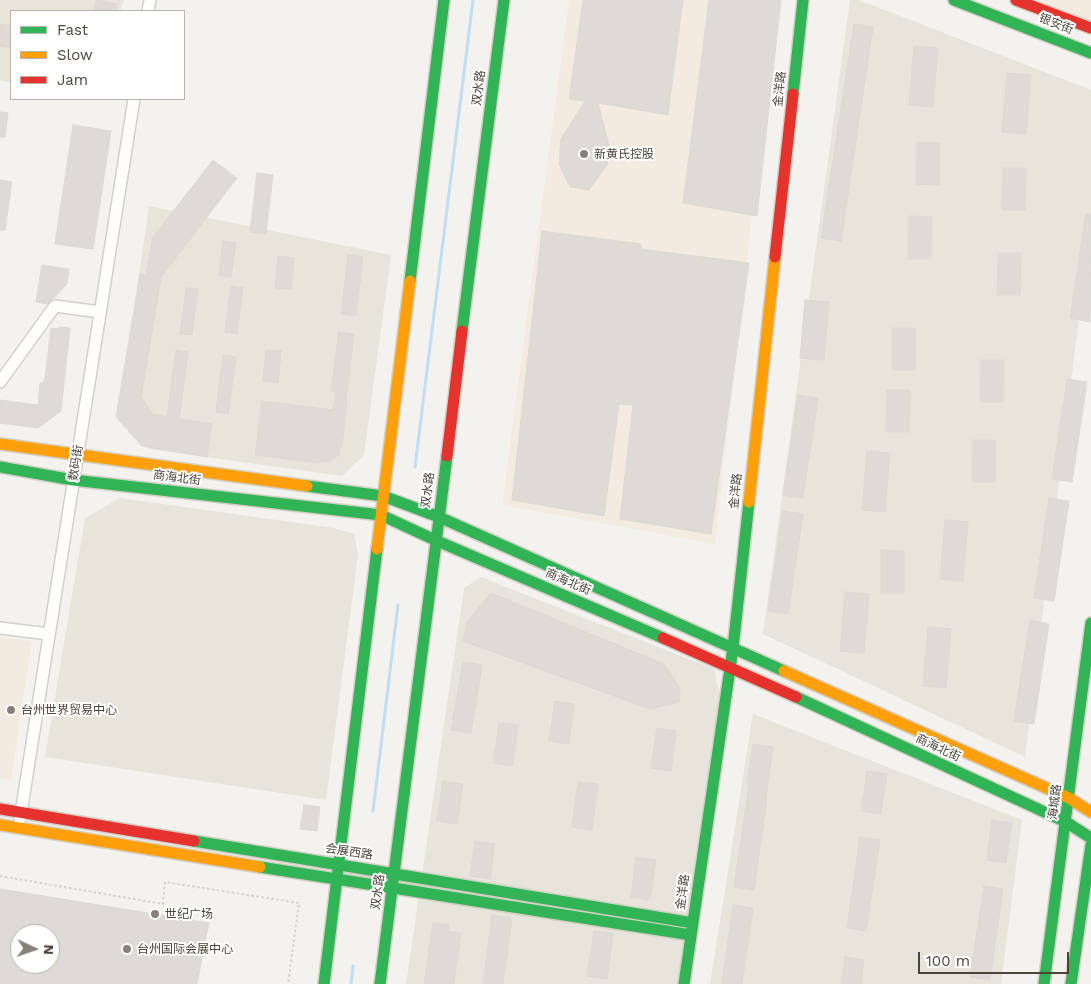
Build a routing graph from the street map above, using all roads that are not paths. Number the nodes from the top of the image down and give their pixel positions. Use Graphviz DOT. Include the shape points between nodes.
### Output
graph roads {
  1 [pos="444,0"];
  2 [pos="504,0"];
  3 [pos="803,0"];
  4 [pos="954,0"];
  5 [pos="1016,0"];
  6 [pos="1091,28"];
  7 [pos="1091,53"];
  8 [pos="134,100"];
  9 [pos="100,312"];
  10 [pos="0,382"];
  11 [pos="0,444"];
  12 [pos="78,454"];
  13 [pos="0,467"];
  14 [pos="73,480"];
  15 [pos="384,496"];
  16 [pos="381,515"];
  17 [pos="439,517"];
  18 [pos="435,540"];
  19 [pos="1091,622"];
  20 [pos="0,628"];
  21 [pos="49,634"];
  22 [pos="733,648"];
  23 [pos="730,667"];
  24 [pos="1069,798"];
  25 [pos="0,809"];
  26 [pos="1091,812"];
  27 [pos="20,813"];
  28 [pos="1066,822"];
  29 [pos="0,825"];
  30 [pos="19,828"];
  31 [pos="1091,838"];
  32 [pos="1091,845"];
  33 [pos="338,864"];
  34 [pos="394,873"];
  35 [pos="336,880"];
  36 [pos="392,889"];
  37 [pos="693,922"];
  38 [pos="691,936"];
  39 [pos="324,984"];
  40 [pos="380,984"];
  41 [pos="684,984"];
  42 [pos="1044,984"];
  43 [pos="1071,984"];
  1 -- 15 [label="main road"];
  2 -- 17 [label="main road, 双水路"];
  3 -- 22 [label="main road, 金洋路"];
  4 -- 7 [label="main road, 银安街"];
  5 -- 6 [label="main road, 银安街"];
  8 -- 9 [label="street, 数码街"];
  9 -- 10 [label="street" via="54,306"];
  9 -- 12 [label="street, 数码街"];
  11 -- 12 [label="main road, 商海北街"];
  12 -- 14 [label="street, 数码街"];
  12 -- 15 [label="main road, 商海北街"];
  13 -- 14 [label="main road, 商海北街"];
  14 -- 16 [label="main road, 商海北街"];
  14 -- 21 [label="street, 数码街"];
  15 -- 16 [label="main road"];
  15 -- 17 [label="main road, 商海北街"];
  16 -- 18 [label="main road, 商海北街"];
  16 -- 33 [label="main road"];
  17 -- 18 [label="main road, 双水路"];
  17 -- 22 [label="main road, 商海北街"];
  18 -- 23 [label="main road, 商海北街"];
  18 -- 34 [label="main road, 双水路"];
  19 -- 24 [label="main road, 海城路"];
  20 -- 21 [label="street"];
  21 -- 27 [label="street, 数码街"];
  22 -- 23 [label="main road, 金洋路"];
  22 -- 24 [label="main road, 商海北街"];
  23 -- 28 [label="main road, 商海北街"];
  23 -- 37 [label="main road, 金洋路"];
  24 -- 26 [label="main road, 商海北街"];
  24 -- 28 [label="main road, 海城路"];
  25 -- 27 [label="main road, 会展西路"];
  27 -- 30 [label="street, 数码街"];
  27 -- 33 [label="main road, 会展西路"];
  28 -- 31 [label="main road, 商海北街"];
  28 -- 42 [label="main road, 海城路"];
  29 -- 30 [label="main road"];
  30 -- 35 [label="main road"];
  32 -- 43 [label="main road"];
  33 -- 34 [label="main road, 会展西路"];
  33 -- 35 [label="main road"];
  34 -- 36 [label="main road, 双水路"];
  34 -- 37 [label="main road, 会展西路"];
  35 -- 36 [label="main road"];
  35 -- 39 [label="main road"];
  36 -- 38 [label="main road"];
  36 -- 40 [label="main road, 双水路"];
  37 -- 38 [label="main road, 金洋路"];
  38 -- 41 [label="main road, 金洋路"];
}
